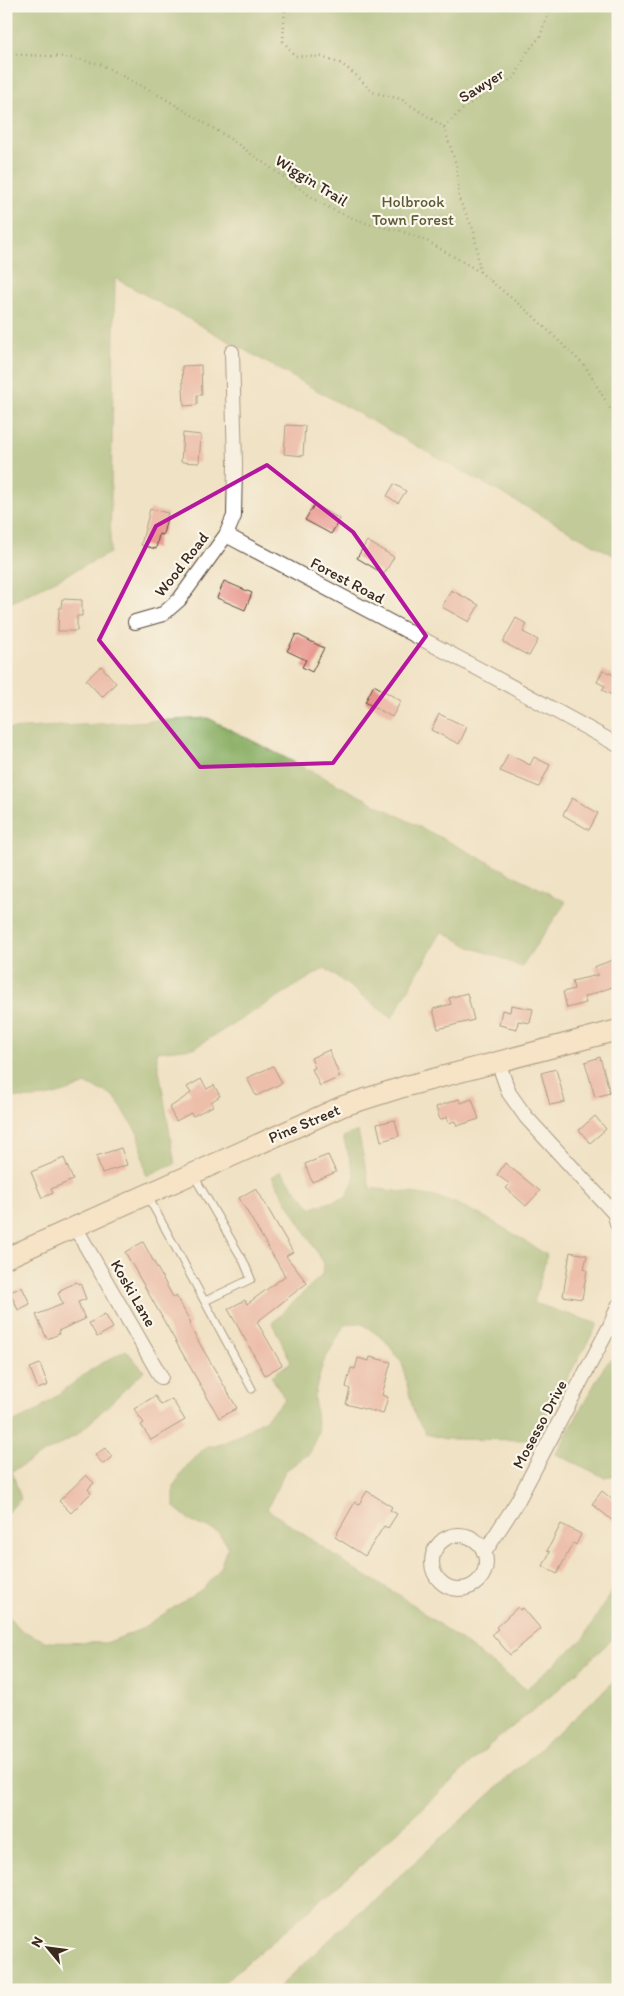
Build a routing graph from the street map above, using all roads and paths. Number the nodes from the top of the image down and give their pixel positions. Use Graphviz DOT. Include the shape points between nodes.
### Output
graph roads {
  1 [pos="285,6"];
  2 [pos="548,6"];
  3 [pos="6,54"];
  4 [pos="444,127"];
  5 [pos="480,272"];
  6 [pos="232,352"];
  7 [pos="618,417"];
  8 [pos="226,536"];
  9 [pos="135,622"];
  10 [pos="618,745"];
  11 [pos="618,1030"];
  12 [pos="498,1062"];
  13 [pos="192,1174"];
  14 [pos="147,1195"];
  15 [pos="617,1217"];
  16 [pos="75,1227"];
  17 [pos="6,1258"];
  18 [pos="204,1301"];
  19 [pos="618,1306"];
  20 [pos="162,1377"];
  21 [pos="252,1389"];
  22 [pos="484,1553"];
  1 -- 4 [label="path" via="283,41 295,56 321,57 342,64 372,92 401,100"];
  2 -- 4 [label="path, Sawyer" via="549,12 540,36 515,77 466,106"];
  3 -- 5 [label="path, Wiggin Trail" via="67,57 100,64 229,138 320,203 359,220 427,241"];
  4 -- 5 [label="path" via="457,167 459,199 474,231"];
  5 -- 7 [label="path, Wiggin Trail" via="532,315 585,366"];
  6 -- 8 [label="street" via="234,516"];
  8 -- 9 [label="street, Wood Road" via="179,600 163,614"];
  8 -- 10 [label="street, Forest Road"];
  11 -- 12 [label="main road, Pine Street"];
  12 -- 13 [label="main road, Pine Street" via="403,1086 343,1106"];
  12 -- 15 [label="street" via="509,1093 526,1117"];
  13 -- 14 [label="main road, Pine Street"];
  13 -- 18 [label="lane" via="251,1279"];
  14 -- 16 [label="main road, Pine Street"];
  14 -- 18 [label="lane"];
  16 -- 17 [label="main road, Pine Street"];
  16 -- 20 [label="street, Koski Lane"];
  18 -- 21 [label="lane"];
  19 -- 22 [label="street, Mosesso Drive" via="517,1502"];
}
